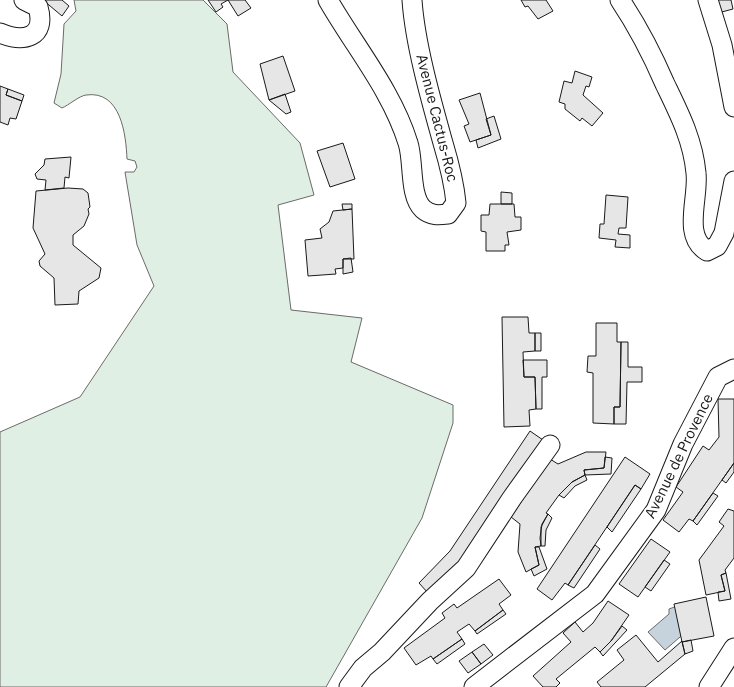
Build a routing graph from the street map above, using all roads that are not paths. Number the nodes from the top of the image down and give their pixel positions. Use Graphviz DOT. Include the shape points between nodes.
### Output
graph roads {
  1 [pos="24,0"];
  2 [pos="328,0"];
  3 [pos="412,0"];
  4 [pos="620,0"];
  5 [pos="708,0"];
  6 [pos="0,33"];
  7 [pos="734,107"];
  8 [pos="734,182"];
  9 [pos="734,369"];
  10 [pos="550,446"];
  11 [pos="734,648"];
  12 [pos="349,687"];
  13 [pos="474,687"];
  14 [pos="709,687"];
  1 -- 6 [label="street" via="38,8 39,28 30,37 16,39"];
  2 -- 3 [label="street, Avenue Cactus-Roc" via="396,110 408,144 415,195 423,208 436,216 448,214 456,203 454,180 425,70"];
  4 -- 8 [label="street" via="639,27 689,134 697,174 693,233 698,246 707,251 717,246 724,232"];
  5 -- 7 [label="street" via="722,45"];
  9 -- 13 [label="street, Avenue de Provence" via="718,377 683,444 656,510 595,594"];
  10 -- 12 [label="street" via="466,568 363,668"];
  11 -- 14 [label="street"];
}
